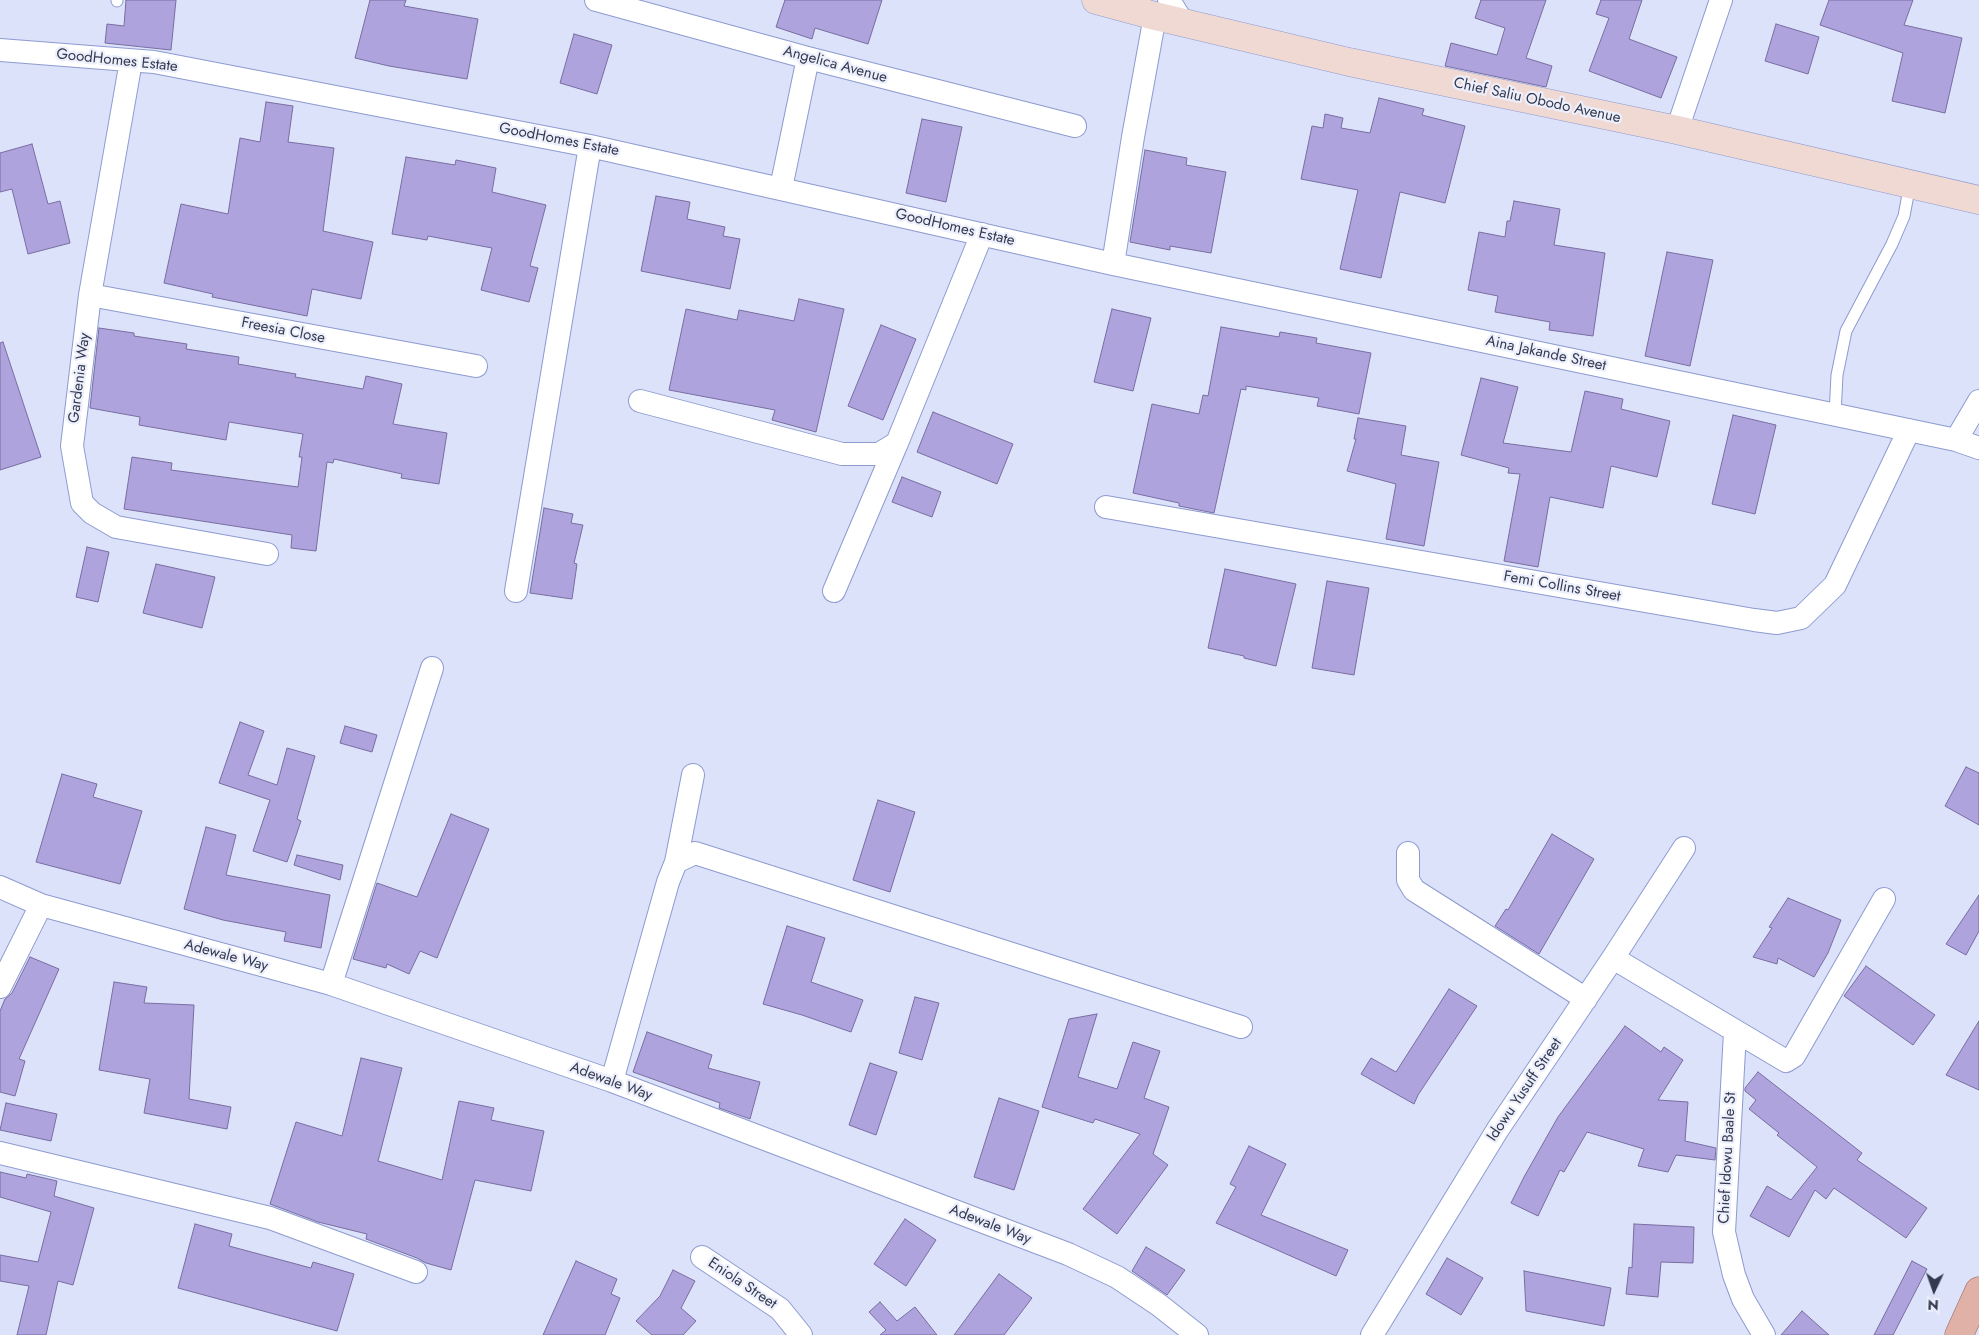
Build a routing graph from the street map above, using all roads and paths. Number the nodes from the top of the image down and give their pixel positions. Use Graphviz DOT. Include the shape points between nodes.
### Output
graph roads {
  1 [pos="596,0"];
  2 [pos="1096,0"];
  3 [pos="1722,0"];
  4 [pos="1169,13"];
  5 [pos="0,50"];
  6 [pos="808,58"];
  7 [pos="132,60"];
  8 [pos="1075,126"];
  9 [pos="1677,130"];
  10 [pos="590,146"];
  11 [pos="1910,184"];
  12 [pos="781,188"];
  13 [pos="1979,200"];
  14 [pos="982,234"];
  15 [pos="1113,264"];
  16 [pos="90,295"];
  17 [pos="476,366"];
  18 [pos="640,401"];
  19 [pos="1979,401"];
  20 [pos="1835,415"];
  21 [pos="1909,430"];
  22 [pos="1956,440"];
  23 [pos="896,443"];
  24 [pos="1979,448"];
  25 [pos="1106,507"];
  26 [pos="267,554"];
  27 [pos="516,591"];
  28 [pos="834,592"];
  29 [pos="432,668"];
  30 [pos="693,775"];
  31 [pos="1684,848"];
  32 [pos="1408,853"];
  33 [pos="676,862"];
  34 [pos="0,887"];
  35 [pos="1884,898"];
  36 [pos="41,905"];
  37 [pos="1613,958"];
  38 [pos="331,984"];
  39 [pos="0,987"];
  40 [pos="1586,999"];
  41 [pos="1241,1027"];
  42 [pos="1735,1032"];
  43 [pos="612,1081"];
  44 [pos="0,1153"];
  45 [pos="702,1257"];
  46 [pos="416,1272"];
  47 [pos="1979,1291"];
  48 [pos="801,1335"];
  49 [pos="1197,1335"];
  50 [pos="1372,1335"];
  51 [pos="1764,1335"];
  52 [pos="1959,1335"];
  1 -- 6 [label="street, Angelica Avenue"];
  2 -- 4 [label="street, Chief Saliu Obodo Avenue"];
  3 -- 9 [label="street"];
  4 -- 9 [label="street, Chief Saliu Obodo Avenue" via="1349,62"];
  4 -- 15 [label="street" via="1133,137"];
  5 -- 7 [label="street, GoodHomes Estate"];
  6 -- 8 [label="street, Angelica Avenue"];
  6 -- 12 [label="street"];
  7 -- 10 [label="street, GoodHomes Estate"];
  7 -- 16 [label="street, Gardenia Way"];
  9 -- 11 [label="street, Chief Saliu Obodo Avenue"];
  10 -- 12 [label="street, GoodHomes Estate"];
  10 -- 27 [label="street"];
  11 -- 13 [label="street, Chief Saliu Obodo Avenue"];
  11 -- 20 [label="lane" via="1900,226 1846,331"];
  12 -- 14 [label="street, GoodHomes Estate"];
  14 -- 15 [label="street, GoodHomes Estate"];
  14 -- 23 [label="street"];
  15 -- 20 [label="street, Aina Jakande Street"];
  16 -- 17 [label="street, Freesia Close"];
  16 -- 26 [label="street, Gardenia Way" via="72,446 82,503 92,514 116,527"];
  18 -- 23 [label="street" via="842,454 879,454"];
  19 -- 22 [label="street"];
  20 -- 21 [label="street, Aina Jakande Street"];
  21 -- 22 [label="street, Aina Jakande Street"];
  21 -- 25 [label="street, Femi Collins Street" via="1835,585 1801,618 1777,623"];
  22 -- 24 [label="street, Aina Jakande Street"];
  23 -- 28 [label="street"];
  29 -- 38 [label="street"];
  30 -- 33 [label="street"];
  31 -- 37 [label="street, Idowu Yusuff Street"];
  32 -- 40 [label="street" via="1408,880 1414,890"];
  33 -- 41 [label="street" via="695,853"];
  33 -- 43 [label="street"];
  34 -- 36 [label="street, Adewale Way"];
  35 -- 42 [label="street" via="1794,1056 1786,1061"];
  36 -- 38 [label="street, Adewale Way"];
  36 -- 39 [label="street"];
  37 -- 40 [label="street, Idowu Yusuff Street"];
  37 -- 42 [label="street"];
  38 -- 43 [label="street, Adewale Way"];
  40 -- 50 [label="street, Idowu Yusuff Street" via="1498,1129"];
  42 -- 51 [label="street, Chief Idowu Baale St" via="1724,1232 1743,1299"];
  43 -- 49 [label="street, Adewale Way" via="1068,1254 1117,1277"];
  44 -- 46 [label="street" via="270,1218"];
  45 -- 48 [label="street, Eniola Street" via="780,1309"];
  47 -- 52 [label="main road"];
}
